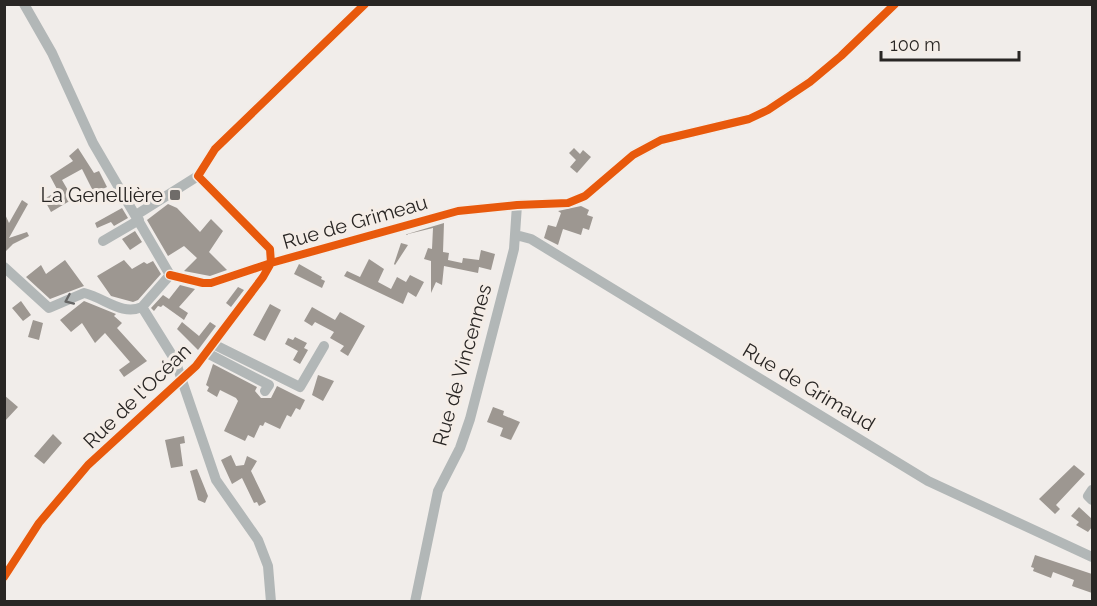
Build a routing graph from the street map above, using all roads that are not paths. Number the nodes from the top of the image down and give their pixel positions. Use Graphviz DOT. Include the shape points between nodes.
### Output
graph roads {
  1 [pos="24,4"];
  2 [pos="365,4"];
  3 [pos="895,4"];
  4 [pos="198,176"];
  5 [pos="517,205"];
  6 [pos="137,218"];
  7 [pos="516,235"];
  8 [pos="103,241"];
  9 [pos="272,263"];
  10 [pos="4,267"];
  11 [pos="170,275"];
  12 [pos="10,278"];
  13 [pos="142,307"];
  14 [pos="324,346"];
  15 [pos="210,348"];
  16 [pos="183,381"];
  17 [pos="266,391"];
  18 [pos="1092,490"];
  19 [pos="1092,500"];
  20 [pos="1092,556"];
  21 [pos="4,577"];
  22 [pos="271,602"];
  23 [pos="415,602"];
  1 -- 6 [label="street" via="52,53 93,143"];
  2 -- 4 [label="street" via="215,149"];
  3 -- 5 [label="street, Rue de Grimeau" via="810,82 768,110 661,140 633,155 585,196 568,204"];
  4 -- 6 [label="street"];
  4 -- 9 [label="street" via="270,249"];
  5 -- 7 [label="street, Rue de Vincennes"];
  5 -- 9 [label="street, Rue de Grimeau" via="458,211"];
  6 -- 8 [label="street"];
  6 -- 11 [label="street"];
  7 -- 20 [label="street, Rue de Grimaud" via="531,239 928,481"];
  7 -- 23 [label="street, Rue de Vincennes" via="470,419 438,491"];
  9 -- 11 [label="street, Rue de Grimeau" via="203,284"];
  9 -- 15 [label="street, Rue de l'Océan"];
  10 -- 12 [label="street"];
  11 -- 13 [label="street"];
  13 -- 12 [label="street, one-way" via="125,310 84,293 49,308"];
  13 -- 16 [label="street" via="175,360"];
  14 -- 15 [label="street" via="300,387"];
  15 -- 16 [label="street, Rue de l'Océan"];
  15 -- 17 [label="street" via="269,385"];
  16 -- 21 [label="street, Rue de l'Océan" via="88,465 39,523"];
  16 -- 22 [label="street" via="216,480 263,551 271,582"];
  18 -- 19 [label="street" via="1088,496"];
}
